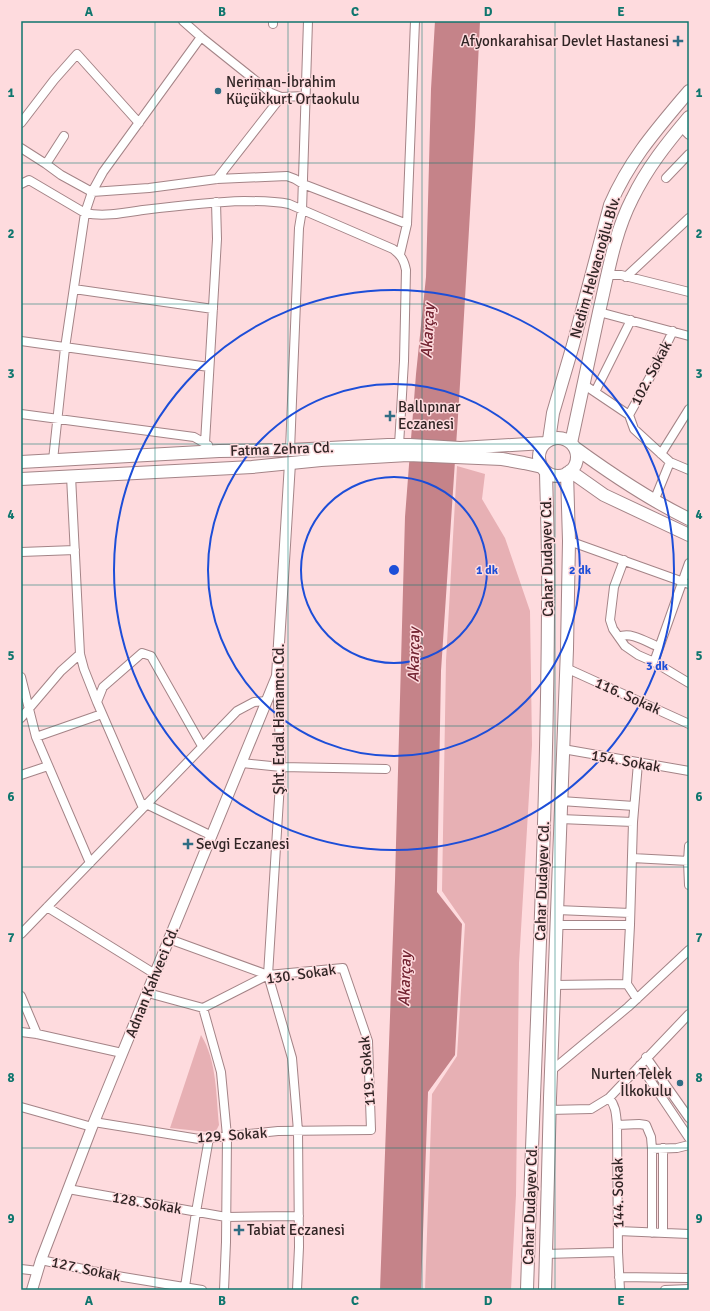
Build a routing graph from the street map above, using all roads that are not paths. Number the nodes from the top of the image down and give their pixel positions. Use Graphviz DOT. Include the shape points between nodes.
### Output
graph roads {
  1 [pos="183,21"];
  2 [pos="308,21"];
  3 [pos="415,21"];
  4 [pos="201,37"];
  5 [pos="689,91"];
  6 [pos="305,96"];
  7 [pos="281,97"];
  8 [pos="689,117"];
  9 [pos="21,123"];
  10 [pos="139,123"];
  11 [pos="685,131"];
  12 [pos="64,136"];
  13 [pos="21,148"];
  14 [pos="689,154"];
  15 [pos="46,164"];
  16 [pos="21,176"];
  17 [pos="666,178"];
  18 [pos="217,179"];
  19 [pos="29,180"];
  20 [pos="21,184"];
  21 [pos="303,184"];
  22 [pos="92,192"];
  23 [pos="216,202"];
  24 [pos="302,210"];
  25 [pos="85,213"];
  26 [pos="689,218"];
  27 [pos="407,224"];
  28 [pos="400,254"];
  29 [pos="607,275"];
  30 [pos="626,277"];
  31 [pos="74,289"];
  32 [pos="689,292"];
  33 [pos="213,309"];
  34 [pos="600,312"];
  35 [pos="631,320"];
  36 [pos="673,331"];
  37 [pos="689,336"];
  38 [pos="21,341"];
  39 [pos="65,348"];
  40 [pos="209,367"];
  41 [pos="583,384"];
  42 [pos="595,392"];
  43 [pos="689,408"];
  44 [pos="21,414"];
  45 [pos="629,415"];
  46 [pos="57,419"];
  47 [pos="546,441"];
  48 [pos="206,443"];
  49 [pos="572,445"];
  50 [pos="406,448"];
  51 [pos="290,450"];
  52 [pos="219,451"];
  53 [pos="459,452"];
  54 [pos="661,454"];
  55 [pos="53,460"];
  56 [pos="21,462"];
  57 [pos="670,462"];
  58 [pos="290,463"];
  59 [pos="544,470"];
  60 [pos="689,470"];
  61 [pos="569,472"];
  62 [pos="71,476"];
  63 [pos="21,479"];
  64 [pos="654,501"];
  65 [pos="689,519"];
  66 [pos="689,536"];
  67 [pos="570,541"];
  68 [pos="74,550"];
  69 [pos="21,552"];
  70 [pos="624,560"];
  71 [pos="689,563"];
  72 [pos="685,582"];
  73 [pos="619,637"];
  74 [pos="659,647"];
  75 [pos="80,654"];
  76 [pos="654,662"];
  77 [pos="566,668"];
  78 [pos="277,676"];
  79 [pos="21,677"];
  80 [pos="689,683"];
  81 [pos="267,701"];
  82 [pos="97,702"];
  83 [pos="29,709"];
  84 [pos="102,714"];
  85 [pos="21,718"];
  86 [pos="689,724"];
  87 [pos="36,737"];
  88 [pos="202,746"];
  89 [pos="563,749"];
  90 [pos="242,763"];
  91 [pos="638,763"];
  92 [pos="48,766"];
  93 [pos="281,767"];
  94 [pos="386,769"];
  95 [pos="689,771"];
  96 [pos="21,775"];
  97 [pos="561,801"];
  98 [pos="144,806"];
  99 [pos="634,806"];
  100 [pos="560,819"];
  101 [pos="633,822"];
  102 [pos="212,836"];
  103 [pos="689,846"];
  104 [pos="632,858"];
  105 [pos="688,861"];
  106 [pos="90,863"];
  107 [pos="689,885"];
  108 [pos="47,907"];
  109 [pos="557,910"];
  110 [pos="630,913"];
  111 [pos="556,925"];
  112 [pos="630,925"];
  113 [pos="21,934"];
  114 [pos="170,939"];
  115 [pos="689,950"];
  116 [pos="343,968"];
  117 [pos="155,974"];
  118 [pos="268,976"];
  119 [pos="626,984"];
  120 [pos="554,985"];
  121 [pos="148,993"];
  122 [pos="21,996"];
  123 [pos="637,999"];
  124 [pos="203,1008"];
  125 [pos="689,1014"];
  126 [pos="21,1032"];
  127 [pos="37,1034"];
  128 [pos="122,1053"];
  129 [pos="646,1057"];
  130 [pos="640,1065"];
  131 [pos="551,1072"];
  132 [pos="609,1098"];
  133 [pos="21,1107"];
  134 [pos="549,1110"];
  135 [pos="689,1118"];
  136 [pos="93,1124"];
  137 [pos="617,1125"];
  138 [pos="372,1130"];
  139 [pos="298,1131"];
  140 [pos="228,1136"];
  141 [pos="209,1138"];
  142 [pos="689,1138"];
  143 [pos="689,1145"];
  144 [pos="663,1148"];
  145 [pos="652,1149"];
  146 [pos="68,1190"];
  147 [pos="196,1212"];
  148 [pos="299,1216"];
  149 [pos="226,1217"];
  150 [pos="618,1231"];
  151 [pos="652,1233"];
  152 [pos="663,1233"];
  153 [pos="689,1234"];
  154 [pos="618,1252"];
  155 [pos="546,1254"];
  156 [pos="41,1260"];
  157 [pos="21,1269"];
  158 [pos="38,1271"];
  159 [pos="619,1277"];
  160 [pos="689,1278"];
  161 [pos="185,1287"];
  162 [pos="689,1289"];
  163 [pos="32,1290"];
  164 [pos="202,1290"];
  165 [pos="224,1290"];
  166 [pos="297,1290"];
  167 [pos="527,1290"];
  168 [pos="545,1290"];
  169 [pos="620,1290"];
  170 [pos="665,1290"];
  1 -- 4 [label="street"];
  2 -- 6 [label="street"];
  3 -- 27 [label="street"];
  4 -- 7 [label="street" via="271,93"];
  4 -- 10 [label="street"];
  5 -- 47 [label="main road, Nedim Helvacıoğlu Blv." via="646,142 618,186 610,205"];
  6 -- 7 [label="street"];
  6 -- 21 [label="street"];
  7 -- 18 [label="street"];
  8 -- 11 [label="main road, Nedim Helvacıoğlu Blv."];
  9 -- 10 [label="street" via="77,54"];
  10 -- 22 [label="street" via="103,172"];
  11 -- 29 [label="main road, Nedim Helvacıoğlu Blv." via="654,161 631,200 621,224"];
  12 -- 15 [label="street"];
  13 -- 15 [label="street"];
  14 -- 17 [label="street"];
  15 -- 22 [label="street"];
  16 -- 19 [label="street"];
  18 -- 21 [label="street" via="287,176"];
  18 -- 22 [label="street"];
  19 -- 20 [label="street"];
  19 -- 25 [label="street"];
  21 -- 24 [label="street"];
  21 -- 27 [label="street"];
  22 -- 25 [label="street"];
  23 -- 24 [label="street" via="270,201 289,204"];
  23 -- 25 [label="street" via="115,214"];
  23 -- 33 [label="street" via="217,239"];
  24 -- 28 [label="street"];
  24 -- 51 [label="street" via="299,228"];
  25 -- 31 [label="street"];
  26 -- 30 [label="street"];
  27 -- 28 [label="street"];
  28 -- 50 [label="street" via="406,270"];
  29 -- 30 [label="street"];
  29 -- 34 [label="main road, Nedim Helvacıoğlu Blv."];
  30 -- 32 [label="street"];
  31 -- 33 [label="street"];
  31 -- 39 [label="street"];
  33 -- 40 [label="street"];
  34 -- 35 [label="street"];
  34 -- 41 [label="main road, Nedim Helvacıoğlu Blv."];
  35 -- 36 [label="street"];
  35 -- 42 [label="street"];
  36 -- 37 [label="street"];
  36 -- 45 [label="street, 102. Sokak"];
  38 -- 39 [label="street"];
  39 -- 40 [label="street"];
  39 -- 46 [label="street"];
  40 -- 48 [label="street"];
  41 -- 42 [label="street"];
  41 -- 49 [label="main road, Nedim Helvacıoğlu Blv."];
  42 -- 45 [label="street"];
  43 -- 54 [label="street"];
  44 -- 46 [label="street"];
  45 -- 54 [label="street" via="634,430"];
  46 -- 48 [label="street" via="194,437"];
  46 -- 55 [label="street"];
  47 -- 49 [label="main road" via="560,438 566,439"];
  47 -- 53 [label="main road, Fatma Zehra Cd."];
  47 -- 59 [label="main road" via="538,455"];
  48 -- 52 [label="street"];
  49 -- 61 [label="main road" via="576,460"];
  49 -- 64 [label="main road" via="605,470"];
  50 -- 51 [label="main road, Fatma Zehra Cd."];
  50 -- 53 [label="main road, Fatma Zehra Cd."];
  50 -- 58 [label="main road, Fatma Zehra Cd."];
  51 -- 52 [label="main road, Fatma Zehra Cd."];
  51 -- 58 [label="main road"];
  52 -- 55 [label="main road, Fatma Zehra Cd."];
  53 -- 59 [label="main road, Fatma Zehra Cd." via="524,463"];
  54 -- 57 [label="street"];
  55 -- 56 [label="main road, Fatma Zehra Cd."];
  57 -- 60 [label="street"];
  57 -- 64 [label="street"];
  58 -- 62 [label="main road, Fatma Zehra Cd."];
  58 -- 78 [label="street, Şht. Erdal Hamamcı Cd."];
  59 -- 61 [label="main road" via="557,476"];
  59 -- 167 [label="main road, Cahar Dudayev Cd." via="548,606 545,805"];
  61 -- 66 [label="main road" via="604,495"];
  61 -- 67 [label="main road, Cahar Dudayev Cd."];
  62 -- 63 [label="main road, Fatma Zehra Cd."];
  62 -- 68 [label="street"];
  64 -- 65 [label="main road"];
  67 -- 70 [label="street"];
  67 -- 77 [label="main road, Cahar Dudayev Cd."];
  68 -- 69 [label="street"];
  68 -- 75 [label="street"];
  70 -- 72 [label="street"];
  70 -- 73 [label="street" via="614,587 610,620"];
  71 -- 72 [label="street"];
  72 -- 74 [label="street"];
  73 -- 74 [label="street" via="629,635"];
  73 -- 76 [label="street" via="625,646"];
  74 -- 76 [label="street"];
  75 -- 82 [label="street"];
  75 -- 83 [label="street" via="61,671"];
  76 -- 80 [label="street"];
  77 -- 86 [label="street, 116. Sokak"];
  77 -- 89 [label="main road, Cahar Dudayev Cd."];
  78 -- 81 [label="street, Adnan Kahveci Cd."];
  78 -- 93 [label="street, Şht. Erdal Hamamcı Cd."];
  79 -- 83 [label="street"];
  81 -- 88 [label="street" via="254,702 237,711"];
  81 -- 90 [label="street, Adnan Kahveci Cd."];
  82 -- 84 [label="street"];
  82 -- 88 [label="street" via="103,687 142,653 151,656"];
  83 -- 85 [label="street"];
  83 -- 87 [label="street"];
  84 -- 87 [label="street"];
  84 -- 98 [label="street"];
  87 -- 92 [label="street"];
  88 -- 98 [label="street"];
  89 -- 91 [label="street, 154. Sokak"];
  89 -- 97 [label="main road, Cahar Dudayev Cd."];
  90 -- 93 [label="street"];
  90 -- 102 [label="street, Adnan Kahveci Cd."];
  91 -- 95 [label="street, 154. Sokak"];
  91 -- 99 [label="street"];
  92 -- 96 [label="street"];
  92 -- 106 [label="street"];
  93 -- 94 [label="street"];
  93 -- 118 [label="street, Şht. Erdal Hamamcı Cd."];
  97 -- 99 [label="street"];
  97 -- 100 [label="main road, Cahar Dudayev Cd."];
  98 -- 102 [label="street"];
  98 -- 106 [label="street"];
  99 -- 101 [label="street"];
  100 -- 101 [label="street"];
  100 -- 109 [label="main road, Cahar Dudayev Cd."];
  101 -- 104 [label="street"];
  102 -- 114 [label="street, Adnan Kahveci Cd."];
  103 -- 105 [label="street"];
  104 -- 105 [label="street"];
  104 -- 110 [label="street"];
  105 -- 107 [label="street"];
  106 -- 108 [label="street"];
  108 -- 113 [label="street"];
  108 -- 117 [label="street"];
  109 -- 110 [label="street"];
  109 -- 111 [label="main road, Cahar Dudayev Cd."];
  110 -- 112 [label="street"];
  111 -- 112 [label="street"];
  111 -- 120 [label="main road, Cahar Dudayev Cd."];
  112 -- 119 [label="street"];
  114 -- 117 [label="street, Adnan Kahveci Cd."];
  114 -- 118 [label="street"];
  115 -- 123 [label="street"];
  116 -- 118 [label="street, 130. Sokak"];
  116 -- 138 [label="street, 119. Sokak" via="368,1041"];
  117 -- 121 [label="street, Adnan Kahveci Cd."];
  118 -- 124 [label="street, 130. Sokak"];
  118 -- 139 [label="street, Şht. Erdal Hamamcı Cd." via="292,1058"];
  119 -- 120 [label="street"];
  119 -- 123 [label="street"];
  120 -- 131 [label="main road, Cahar Dudayev Cd."];
  121 -- 124 [label="street"];
  121 -- 128 [label="street, Adnan Kahveci Cd."];
  122 -- 127 [label="street"];
  123 -- 131 [label="street"];
  124 -- 140 [label="street" via="221,1072"];
  125 -- 129 [label="street"];
  126 -- 127 [label="street"];
  127 -- 128 [label="street"];
  128 -- 136 [label="street, Adnan Kahveci Cd."];
  129 -- 130 [label="street"];
  129 -- 135 [label="street"];
  130 -- 132 [label="street"];
  130 -- 142 [label="street"];
  131 -- 134 [label="main road, Cahar Dudayev Cd."];
  132 -- 134 [label="street" via="592,1109"];
  132 -- 137 [label="street, 144. Sokak" via="616,1111"];
  133 -- 136 [label="street, 129. Sokak"];
  134 -- 155 [label="main road, Cahar Dudayev Cd."];
  136 -- 141 [label="street, 129. Sokak" via="199,1139"];
  136 -- 146 [label="street, Adnan Kahveci Cd."];
  137 -- 145 [label="street" via="646,1125"];
  137 -- 150 [label="street, 144. Sokak"];
  138 -- 139 [label="street, 129. Sokak"];
  139 -- 140 [label="street, 129. Sokak"];
  139 -- 148 [label="street, Şht. Erdal Hamamcı Cd."];
  140 -- 141 [label="street, 129. Sokak"];
  140 -- 149 [label="street"];
  141 -- 147 [label="street"];
  143 -- 144 [label="street"];
  144 -- 145 [label="street"];
  144 -- 152 [label="street"];
  145 -- 151 [label="street"];
  146 -- 147 [label="street, 128. Sokak"];
  146 -- 156 [label="street, Adnan Kahveci Cd."];
  147 -- 149 [label="street, 128. Sokak"];
  147 -- 161 [label="street"];
  148 -- 149 [label="street, 128. Sokak"];
  148 -- 166 [label="street, Şht. Erdal Hamamcı Cd."];
  149 -- 165 [label="street"];
  150 -- 151 [label="street"];
  150 -- 154 [label="street, 144. Sokak"];
  151 -- 152 [label="street"];
  152 -- 153 [label="street"];
  154 -- 155 [label="street"];
  154 -- 159 [label="street, 144. Sokak"];
  155 -- 168 [label="main road, Cahar Dudayev Cd."];
  156 -- 158 [label="street, Adnan Kahveci Cd."];
  156 -- 161 [label="street, 127. Sokak"];
  157 -- 158 [label="street"];
  158 -- 163 [label="street, Adnan Kahveci Cd."];
  159 -- 160 [label="street"];
  159 -- 169 [label="street, 144. Sokak"];
  161 -- 164 [label="street, 127. Sokak"];
  162 -- 170 [label="street"];
}
